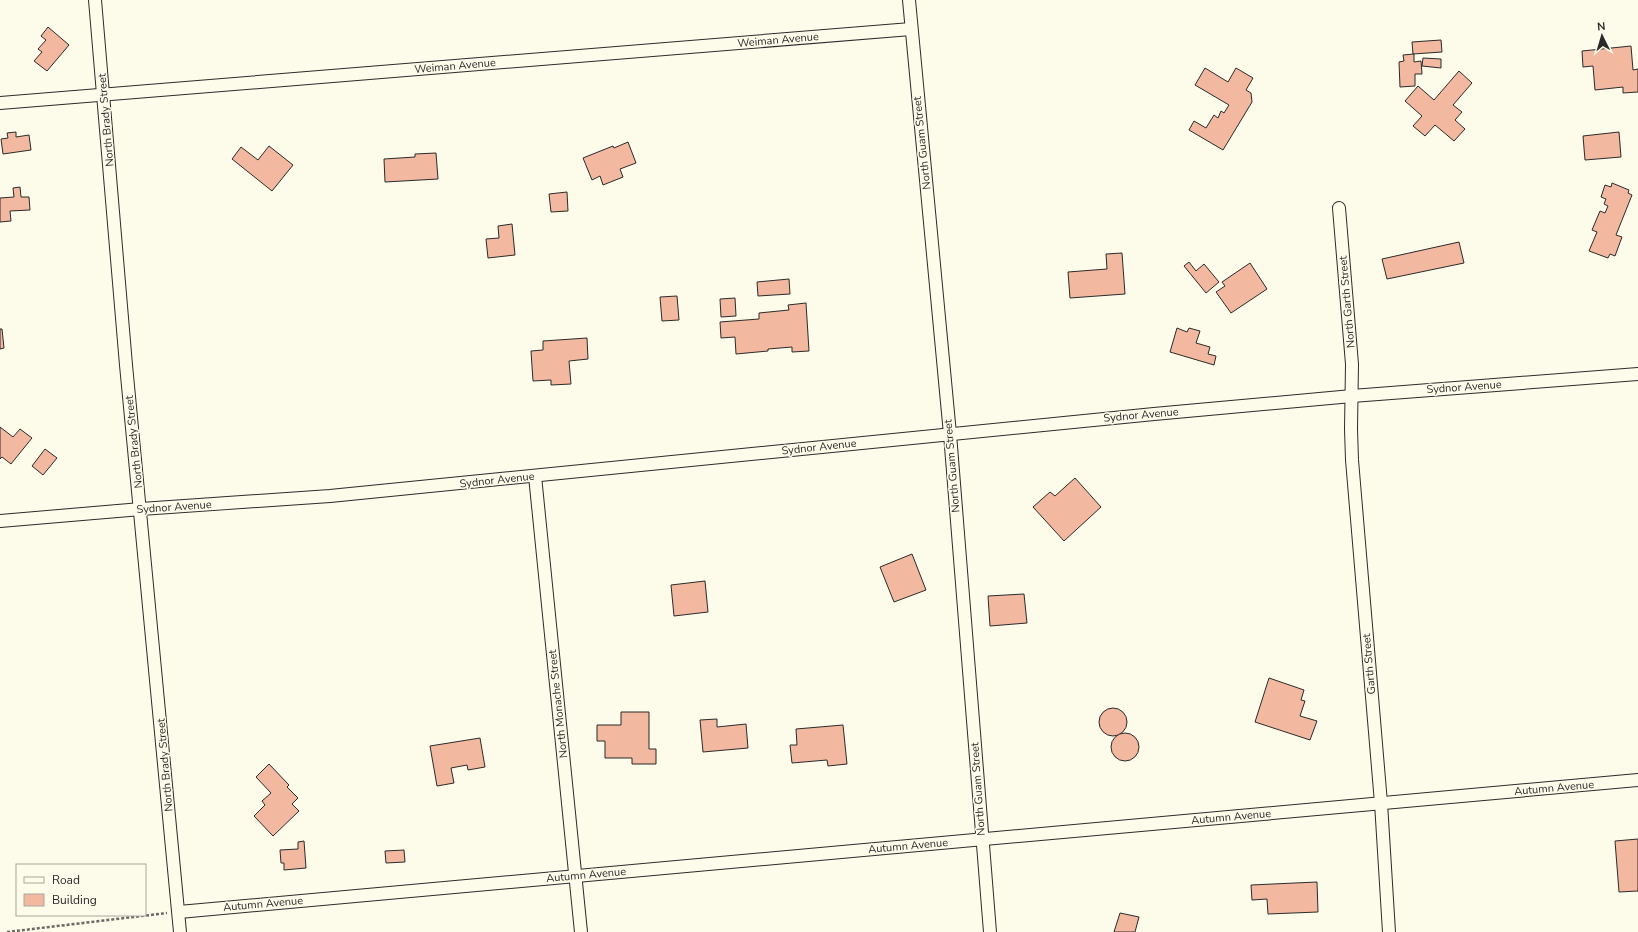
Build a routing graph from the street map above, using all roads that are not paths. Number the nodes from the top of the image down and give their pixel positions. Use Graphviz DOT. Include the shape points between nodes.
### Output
graph roads {
  1 [pos="95,0"];
  2 [pos="909,0"];
  3 [pos="911,29"];
  4 [pos="104,95"];
  5 [pos="0,103"];
  6 [pos="1339,208"];
  7 [pos="1638,374"];
  8 [pos="1352,396"];
  9 [pos="950,434"];
  10 [pos="535,476"];
  11 [pos="141,509"];
  12 [pos="0,521"];
  13 [pos="1638,780"];
  14 [pos="1381,803"];
  15 [pos="982,839"];
  16 [pos="576,876"];
  17 [pos="178,912"];
  18 [pos="180,932"];
  19 [pos="581,932"];
  20 [pos="990,932"];
  21 [pos="1389,932"];
  1 -- 4 [label="street, North Brady Street"];
  2 -- 3 [label="street, North Guam Street"];
  3 -- 4 [label="street, Weiman Avenue"];
  3 -- 9 [label="street, North Guam Street"];
  4 -- 5 [label="street, Weiman Avenue"];
  4 -- 11 [label="street, North Brady Street" via="126,365"];
  6 -- 8 [label="street, North Garth Street" via="1352,364"];
  7 -- 8 [label="street, Sydnor Avenue"];
  8 -- 9 [label="street, Sydnor Avenue"];
  8 -- 14 [label="street, Garth Street" via="1352,460"];
  9 -- 10 [label="street, Sydnor Avenue"];
  9 -- 15 [label="street, North Guam Street"];
  10 -- 11 [label="street, Sydnor Avenue" via="330,496"];
  10 -- 16 [label="street, North Monache Street"];
  11 -- 12 [label="street, Sydnor Avenue"];
  11 -- 17 [label="street, North Brady Street"];
  13 -- 14 [label="street, Autumn Avenue"];
  14 -- 15 [label="street, Autumn Avenue"];
  14 -- 21 [label="street, Garth Street"];
  15 -- 16 [label="street, Autumn Avenue"];
  15 -- 20 [label="street, North Guam Street"];
  16 -- 17 [label="street, Autumn Avenue"];
  16 -- 19 [label="street, North Monache Street"];
  17 -- 18 [label="street, North Brady Street"];
}
